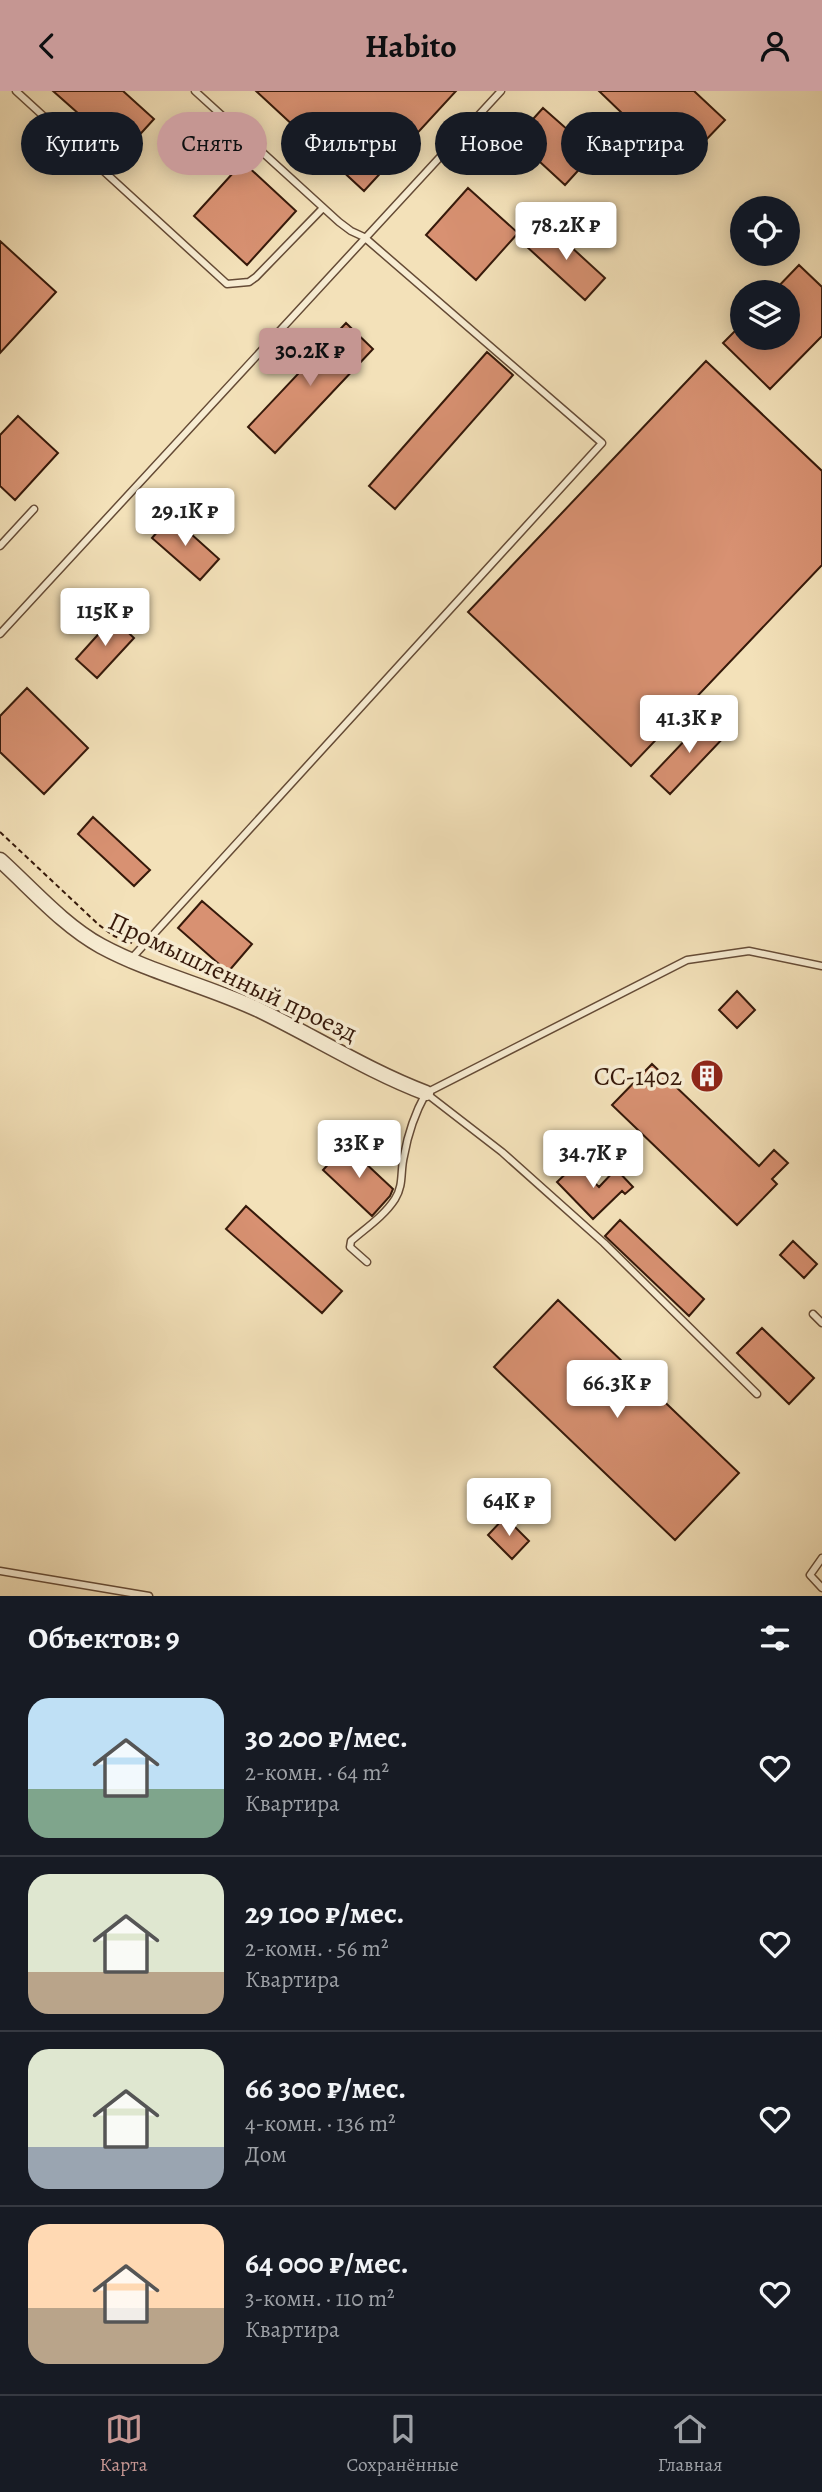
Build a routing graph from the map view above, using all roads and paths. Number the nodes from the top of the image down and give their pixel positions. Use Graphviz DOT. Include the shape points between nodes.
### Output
graph roads {
  1 [pos="16,91"];
  2 [pos="195,91"];
  3 [pos="501,91"];
  4 [pos="323,208"];
  5 [pos="364,237"];
  6 [pos="33,509"];
  7 [pos="0,546"];
  8 [pos="0,634"];
  9 [pos="0,832"];
  10 [pos="0,860"];
  11 [pos="142,946"];
  12 [pos="129,960"];
  13 [pos="822,966"];
  14 [pos="426,1093"];
  15 [pos="367,1262"];
  16 [pos="813,1314"];
  17 [pos="822,1323"];
  18 [pos="758,1394"];
  19 [pos="822,1558"];
  20 [pos="0,1571"];
  21 [pos="822,1588"];
  22 [pos="149,1596"];
  1 -- 4 [label="lane" via="227,284 256,277"];
  2 -- 4 [label="lane"];
  3 -- 5 [label="lane"];
  4 -- 5 [label="lane"];
  5 -- 8 [label="lane"];
  5 -- 11 [label="lane" via="602,443"];
  6 -- 7 [label="lane"];
  9 -- 11 [label="path" via="99,925"];
  10 -- 12 [label="street, Промышленный проезд" via="71,925"];
  11 -- 12 [label="lane"];
  12 -- 14 [label="street, Промышленный проезд" via="246,1004"];
  13 -- 14 [label="lane" via="749,951 687,960"];
  14 -- 15 [label="lane" via="414,1116 396,1198 351,1241 349,1247"];
  14 -- 18 [label="lane" via="502,1152 604,1243"];
  16 -- 17 [label="lane"];
  19 -- 21 [label="lane" via="810,1575"];
  20 -- 22 [label="lane"];
}
